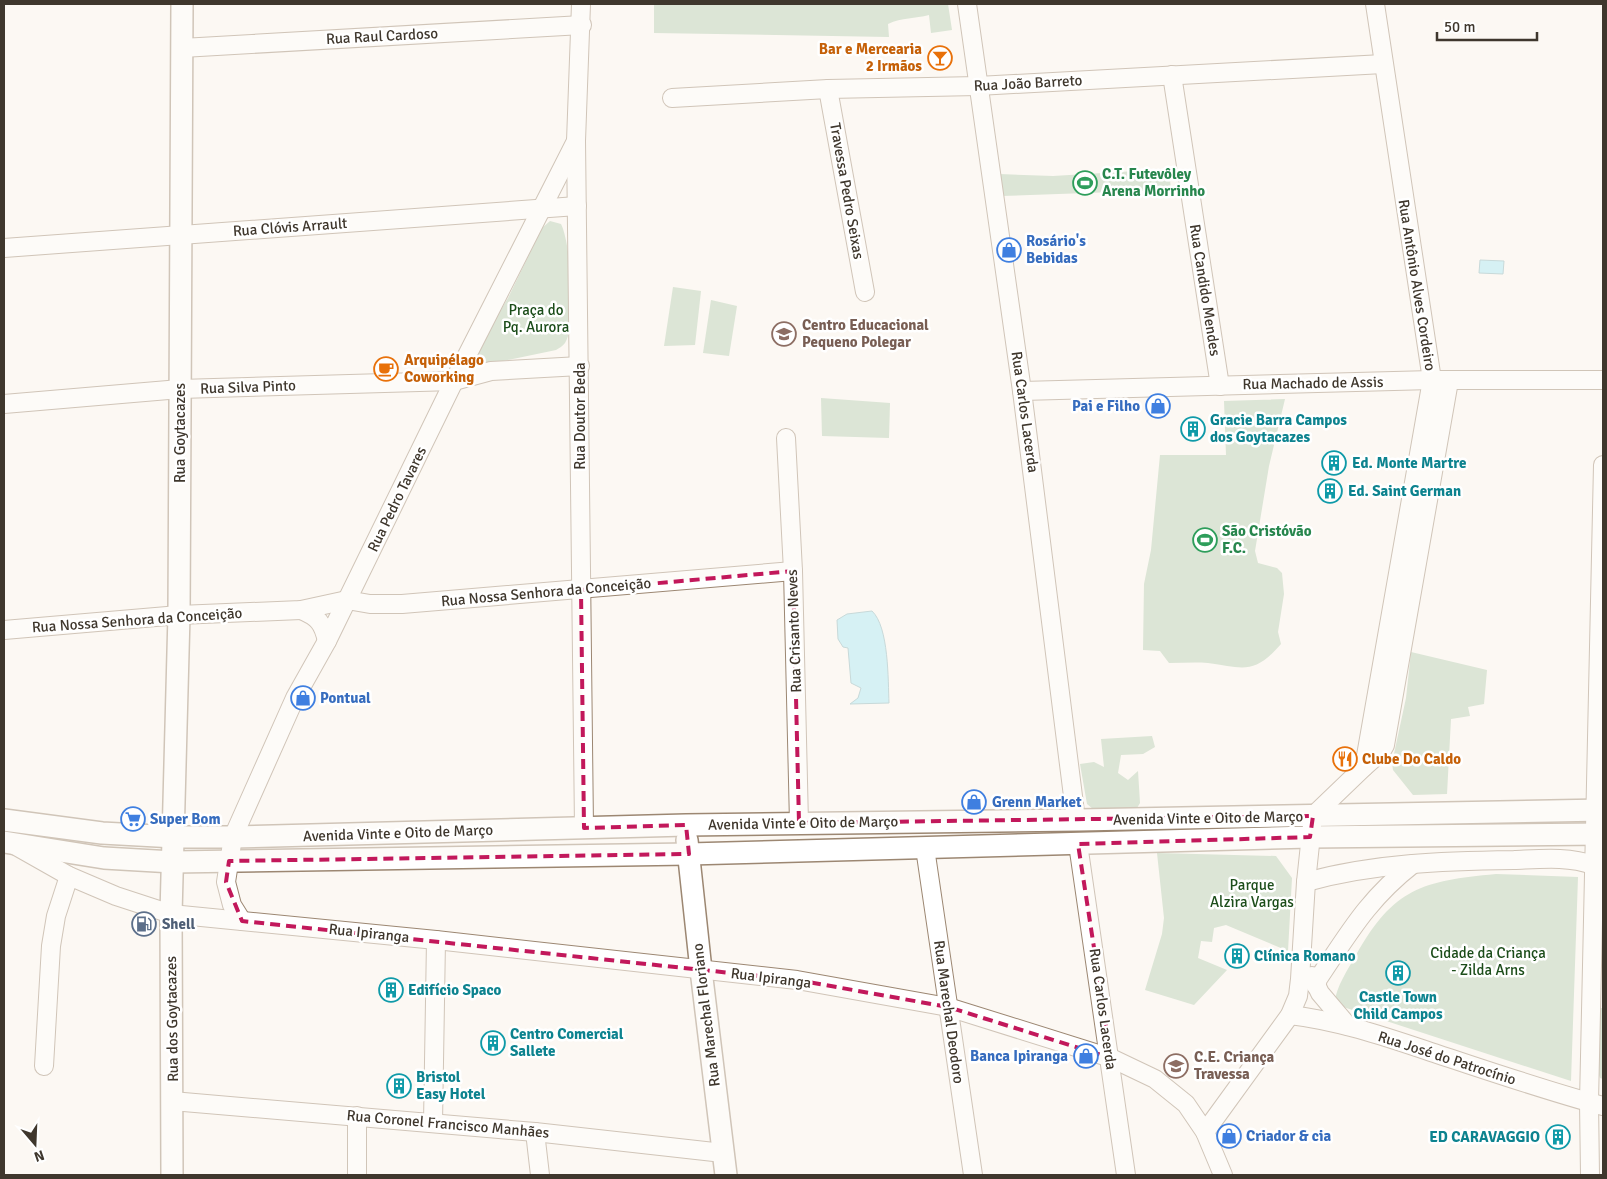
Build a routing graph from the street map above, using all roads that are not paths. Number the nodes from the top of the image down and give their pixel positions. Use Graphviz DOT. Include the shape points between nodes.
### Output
graph roads {
  1 [pos="182,4"];
  2 [pos="581,4"];
  3 [pos="967,4"];
  4 [pos="1375,4"];
  5 [pos="582,25"];
  6 [pos="182,48"];
  7 [pos="1383,64"];
  8 [pos="1172,75"];
  9 [pos="978,86"];
  10 [pos="828,89"];
  11 [pos="672,98"];
  12 [pos="576,141"];
  13 [pos="577,206"];
  14 [pos="543,209"];
  15 [pos="182,235"];
  16 [pos="4,248"];
  17 [pos="865,292"];
  18 [pos="468,354"];
  19 [pos="580,366"];
  20 [pos="491,371"];
  21 [pos="1603,380"];
  22 [pos="454,381"];
  23 [pos="1440,381"];
  24 [pos="1220,386"];
  25 [pos="180,389"];
  26 [pos="1022,391"];
  27 [pos="4,404"];
  28 [pos="786,438"];
  29 [pos="1603,465"];
  30 [pos="793,571"];
  31 [pos="581,590"];
  32 [pos="347,600"];
  33 [pos="301,610"];
  34 [pos="178,615"];
  35 [pos="4,630"];
  36 [pos="327,641"];
  37 [pos="1599,810"];
  38 [pos="1313,816"];
  39 [pos="4,820"];
  40 [pos="1076,820"];
  41 [pos="799,824"];
  42 [pos="686,825"];
  43 [pos="584,828"];
  44 [pos="1599,834"];
  45 [pos="233,837"];
  46 [pos="1310,837"];
  47 [pos="174,838"];
  48 [pos="7,841"];
  49 [pos="1078,844"];
  50 [pos="925,848"];
  51 [pos="689,854"];
  52 [pos="229,861"];
  53 [pos="173,862"];
  54 [pos="1413,863"];
  55 [pos="1593,865"];
  56 [pos="69,876"];
  57 [pos="1306,882"];
  58 [pos="171,914"];
  59 [pos="242,920"];
  60 [pos="436,940"];
  61 [pos="1303,946"];
  62 [pos="700,970"];
  63 [pos="1316,986"];
  64 [pos="948,1007"];
  65 [pos="1290,1015"];
  66 [pos="1348,1026"];
  67 [pos="1111,1058"];
  68 [pos="44,1066"];
  69 [pos="172,1101"];
  70 [pos="1596,1104"];
  71 [pos="357,1116"];
  72 [pos="433,1123"];
  73 [pos="535,1132"];
  74 [pos="1205,1132"];
  75 [pos="723,1153"];
  76 [pos="172,1175"];
  77 [pos="357,1175"];
  78 [pos="540,1175"];
  79 [pos="726,1175"];
  80 [pos="973,1175"];
  81 [pos="1126,1175"];
  82 [pos="1223,1175"];
  83 [pos="1590,1175"];
  1 -- 6 [label="main road, Rua Goytacazes"];
  2 -- 5 [label="street, Rua Doutor Beda"];
  3 -- 9 [label="street, Rua Carlos Lacerda"];
  4 -- 7 [label="street, Rua Antônio Alves Cordeiro"];
  5 -- 6 [label="street, Rua Raul Cardoso"];
  5 -- 12 [label="street, Rua Doutor Beda"];
  6 -- 15 [label="main road, Rua Goytacazes"];
  7 -- 8 [label="street, Rua João Barreto"];
  7 -- 23 [label="street, Rua Antônio Alves Cordeiro"];
  8 -- 9 [label="street, Rua João Barreto"];
  8 -- 24 [label="street, Rua Candido Mendes"];
  9 -- 10 [label="street, Rua João Barreto"];
  9 -- 26 [label="street, Rua Carlos Lacerda"];
  10 -- 11 [label="street, Rua João Barreto"];
  10 -- 17 [label="street, Travessa Pedro Seixas"];
  12 -- 13 [label="street, Rua Doutor Beda"];
  12 -- 14 [label="street, Rua Pedro Tavares"];
  13 -- 14 [label="street, Rua Clóvis Arrault"];
  13 -- 19 [label="street, Rua Doutor Beda"];
  14 -- 15 [label="street, Rua Clóvis Arrault"];
  14 -- 18 [label="street, Rua Pedro Tavares"];
  15 -- 16 [label="street, Rua Clóvis Arrault"];
  15 -- 25 [label="main road, Rua Goytacazes"];
  18 -- 20 [label="street" via="480,366"];
  18 -- 22 [label="street, Rua Pedro Tavares"];
  19 -- 20 [label="street, Rua Silva Pinto"];
  19 -- 31 [label="street, Rua Doutor Beda"];
  20 -- 22 [label="street, Rua Silva Pinto"];
  21 -- 23 [label="street, Rua Machado de Assis"];
  22 -- 25 [label="street, Rua Silva Pinto"];
  22 -- 32 [label="street, Rua Pedro Tavares"];
  23 -- 24 [label="street, Rua Machado de Assis"];
  23 -- 38 [label="street, Rua Antônio Alves Cordeiro" via="1401,597 1385,746"];
  24 -- 26 [label="street, Rua Machado de Assis"];
  25 -- 27 [label="street, Rua Silva Pinto"];
  25 -- 34 [label="main road, Rua Goytacazes"];
  26 -- 40 [label="street, Rua Carlos Lacerda"];
  28 -- 30 [label="street, Rua Crisanto Neves"];
  29 -- 37 [label="street"];
  30 -- 31 [label="street, Rua Nossa Senhora da Conceição"];
  30 -- 41 [label="street, Rua Crisanto Neves"];
  31 -- 32 [label="street, Rua Nossa Senhora da Conceição" via="402,604"];
  31 -- 43 [label="street, Rua Doutor Beda"];
  32 -- 33 [label="street, Rua Nossa Senhora da Conceição"];
  32 -- 36 [label="street, Rua Pedro Tavares"];
  33 -- 34 [label="street, Rua Nossa Senhora da Conceição"];
  33 -- 36 [label="street" via="323,624"];
  34 -- 35 [label="street, Rua Nossa Senhora da Conceição"];
  34 -- 47 [label="main road, Rua Goytacazes"];
  36 -- 45 [label="street, Rua Pedro Tavares" via="296,698"];
  37 -- 38 [label="main road, Avenida Vinte e Oito de Março"];
  37 -- 44 [label="street"];
  38 -- 40 [label="main road, Avenida Vinte e Oito de Março"];
  38 -- 46 [label="street"];
  39 -- 47 [label="main road, Avenida Vinte e Oito de Março" via="102,833"];
  40 -- 41 [label="main road, Avenida Vinte e Oito de Março"];
  41 -- 42 [label="main road, Avenida Vinte e Oito de Março"];
  42 -- 43 [label="main road, Avenida Vinte e Oito de Março"];
  42 -- 51 [label="main road, Rua Marechal Floriano"];
  43 -- 45 [label="main road, Avenida Vinte e Oito de Março"];
  44 -- 46 [label="main road, Avenida Vinte e Oito de Março"];
  44 -- 55 [label="street"];
  45 -- 47 [label="main road, Avenida Vinte e Oito de Março"];
  45 -- 52 [label="street, Rua Pedro Tavares"];
  46 -- 49 [label="main road, Avenida Vinte e Oito de Março"];
  46 -- 57 [label="street"];
  47 -- 53 [label="main road, Rua Goytacazes"];
  48 -- 53 [label="main road" via="104,858"];
  48 -- 56 [label="street, Rua Ipiranga"];
  49 -- 50 [label="main road, Avenida Vinte e Oito de Março"];
  49 -- 67 [label="street, Rua Carlos Lacerda"];
  50 -- 51 [label="main road, Avenida Vinte e Oito de Março"];
  50 -- 64 [label="street, Rua Marechal Deodoro"];
  51 -- 52 [label="main road, Avenida Vinte e Oito de Março"];
  51 -- 62 [label="main road, Rua Marechal Floriano"];
  52 -- 53 [label="main road, Avenida Vinte e Oito de Março"];
  52 -- 59 [label="street" via="228,893"];
  53 -- 58 [label="main road, Rua dos Goytacazes"];
  54 -- 55 [label="street" via="1560,859"];
  54 -- 57 [label="street" via="1352,871"];
  54 -- 63 [label="street" via="1382,891 1347,933"];
  55 -- 70 [label="street"];
  56 -- 58 [label="street, Rua Ipiranga"];
  56 -- 68 [label="street" via="56,916 51,946"];
  57 -- 61 [label="street"];
  58 -- 59 [label="street, Rua Ipiranga"];
  58 -- 69 [label="main road, Rua dos Goytacazes"];
  59 -- 60 [label="street, Rua Ipiranga"];
  60 -- 62 [label="street, Rua Ipiranga"];
  60 -- 72 [label="street"];
  61 -- 63 [label="street"];
  61 -- 65 [label="street" via="1298,996"];
  62 -- 64 [label="street, Rua Ipiranga" via="797,980"];
  62 -- 75 [label="main road, Rua Marechal Floriano"];
  63 -- 66 [label="street"];
  64 -- 67 [label="street, Rua Ipiranga"];
  64 -- 80 [label="street, Rua Marechal Deodoro"];
  65 -- 66 [label="street, Rua José do Patrocínio"];
  65 -- 74 [label="street"];
  66 -- 70 [label="street, Rua José do Patrocínio"];
  67 -- 74 [label="street, Rua Ipiranga" via="1155,1080 1186,1104"];
  67 -- 81 [label="street, Rua Carlos Lacerda"];
  69 -- 71 [label="street, Rua Coronel Francisco Manhães"];
  69 -- 76 [label="main road, Rua dos Goytacazes"];
  70 -- 83 [label="street"];
  71 -- 72 [label="street, Rua Coronel Francisco Manhães"];
  71 -- 77 [label="street"];
  72 -- 73 [label="street, Rua Coronel Francisco Manhães"];
  73 -- 75 [label="street, Rua Coronel Francisco Manhães"];
  73 -- 78 [label="street"];
  74 -- 82 [label="street, Rua Ipiranga"];
  75 -- 79 [label="main road, Rua Marechal Floriano"];
}
